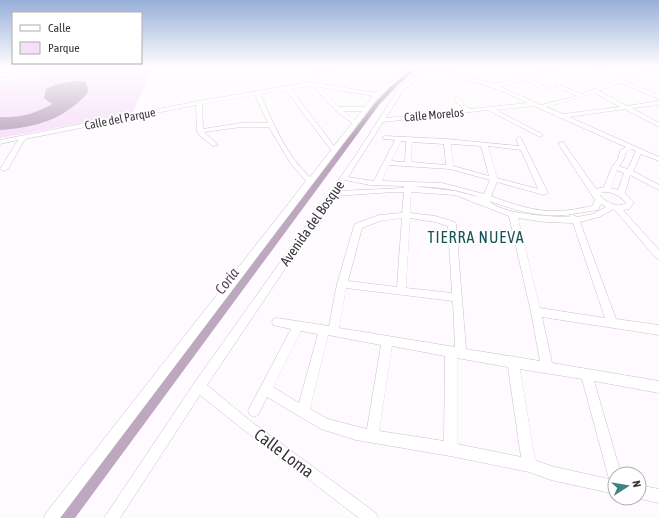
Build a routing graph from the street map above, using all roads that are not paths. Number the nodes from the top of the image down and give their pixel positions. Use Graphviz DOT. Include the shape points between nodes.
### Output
graph roads {
  1 [pos="268,91"];
  2 [pos="290,91"];
  3 [pos="321,91"];
  4 [pos="351,91"];
  5 [pos="382,91"];
  6 [pos="400,91"];
  7 [pos="505,91"];
  8 [pos="570,91"];
  9 [pos="595,91"];
  10 [pos="644,91"];
  11 [pos="257,93"];
  12 [pos="377,95"];
  13 [pos="582,96"];
  14 [pos="659,97"];
  15 [pos="457,99"];
  16 [pos="659,103"];
  17 [pos="200,104"];
  18 [pos="537,106"];
  19 [pos="625,107"];
  20 [pos="337,108"];
  21 [pos="367,109"];
  22 [pos="490,109"];
  23 [pos="469,111"];
  24 [pos="562,116"];
  25 [pos="381,120"];
  26 [pos="355,123"];
  27 [pos="271,125"];
  28 [pos="659,125"];
  29 [pos="200,131"];
  30 [pos="540,136"];
  31 [pos="23,137"];
  32 [pos="385,138"];
  33 [pos="399,138"];
  34 [pos="409,139"];
  35 [pos="519,139"];
  36 [pos="3,141"];
  37 [pos="447,141"];
  38 [pos="561,142"];
  39 [pos="484,144"];
  40 [pos="215,145"];
  41 [pos="631,147"];
  42 [pos="524,148"];
  43 [pos="335,150"];
  44 [pos="640,151"];
  45 [pos="659,159"];
  46 [pos="387,163"];
  47 [pos="408,164"];
  48 [pos="450,167"];
  49 [pos="615,167"];
  50 [pos="4,169"];
  51 [pos="628,172"];
  52 [pos="348,178"];
  53 [pos="494,180"];
  54 [pos="310,182"];
  55 [pos="377,182"];
  56 [pos="408,186"];
  57 [pos="659,188"];
  58 [pos="607,189"];
  59 [pos="333,194"];
  60 [pos="342,194"];
  61 [pos="621,194"];
  62 [pos="598,197"];
  63 [pos="485,200"];
  64 [pos="615,208"];
  65 [pos="568,213"];
  66 [pos="407,215"];
  67 [pos="513,215"];
  68 [pos="576,221"];
  69 [pos="659,256"];
  70 [pos="342,284"];
  71 [pos="401,292"];
  72 [pos="457,298"];
  73 [pos="536,312"];
  74 [pos="277,322"];
  75 [pos="612,323"];
  76 [pos="298,326"];
  77 [pos="329,330"];
  78 [pos="659,330"];
  79 [pos="387,342"];
  80 [pos="456,352"];
  81 [pos="513,362"];
  82 [pos="547,368"];
  83 [pos="586,374"];
  84 [pos="199,386"];
  85 [pos="659,387"];
  86 [pos="266,390"];
  87 [pos="254,411"];
  88 [pos="303,413"];
  89 [pos="372,436"];
  90 [pos="450,449"];
  91 [pos="529,465"];
  92 [pos="612,466"];
  93 [pos="607,485"];
  94 [pos="647,494"];
  95 [pos="659,496"];
  96 [pos="51,518"];
  97 [pos="111,518"];
  98 [pos="371,518"];
  1 -- 11 [label="street, Calle del Parque"];
  2 -- 43 [label="street"];
  3 -- 20 [label="street"];
  4 -- 12 [label="street, Calle del Parque"];
  5 -- 12 [label="street"];
  6 -- 25 [label="street, Avenida del Bosque"];
  7 -- 18 [label="street, Calle Morelos"];
  8 -- 13 [label="street"];
  9 -- 13 [label="street"];
  9 -- 19 [label="street"];
  10 -- 14 [label="street"];
  11 -- 17 [label="street, Calle del Parque"];
  11 -- 27 [label="street"];
  12 -- 21 [label="street"];
  13 -- 18 [label="street"];
  15 -- 23 [label="street"];
  16 -- 19 [label="street"];
  17 -- 29 [label="street"];
  17 -- 31 [label="street, Calle del Parque"];
  18 -- 22 [label="street, Calle Morelos"];
  18 -- 24 [label="street, Calle Morelos"];
  19 -- 24 [label="street"];
  19 -- 28 [label="street"];
  20 -- 21 [label="street"];
  20 -- 26 [label="street"];
  21 -- 26 [label="street"];
  22 -- 23 [label="street, Calle Morelos"];
  22 -- 30 [label="street"];
  23 -- 25 [label="street, Calle Morelos"];
  24 -- 41 [label="street, Calle Morelos"];
  25 -- 52 [label="street, Avenida del Bosque"];
  26 -- 43 [label="street"];
  27 -- 29 [label="street"];
  27 -- 54 [label="street" via="302,174"];
  29 -- 40 [label="street"];
  31 -- 36 [label="street, Calle del Parque"];
  31 -- 50 [label="street"];
  32 -- 33 [label="street"];
  33 -- 34 [label="street"];
  33 -- 46 [label="street"];
  34 -- 37 [label="street"];
  34 -- 47 [label="street"];
  35 -- 42 [label="street"];
  37 -- 39 [label="street"];
  37 -- 48 [label="street"];
  38 -- 62 [label="street"];
  39 -- 42 [label="street"];
  39 -- 53 [label="street"];
  41 -- 44 [label="street, Calle Morelos"];
  41 -- 49 [label="street" via="623,151"];
  42 -- 53 [label="street" via="544,193"];
  43 -- 54 [label="street"];
  44 -- 45 [label="street, Calle Morelos"];
  44 -- 51 [label="street"];
  46 -- 47 [label="street"];
  46 -- 55 [label="street"];
  47 -- 48 [label="street"];
  48 -- 53 [label="street"];
  49 -- 51 [label="street"];
  49 -- 58 [label="street"];
  51 -- 57 [label="street"];
  51 -- 61 [label="street"];
  52 -- 55 [label="street"];
  52 -- 59 [label="street, Avenida del Bosque"];
  52 -- 60 [label="street"];
  53 -- 63 [label="street"];
  54 -- 96 [label="street"];
  55 -- 56 [label="street"];
  56 -- 60 [label="street"];
  56 -- 63 [label="street"];
  56 -- 66 [label="street"];
  58 -- 61 [label="street"];
  58 -- 62 [label="street" via="599,190"];
  59 -- 60 [label="street"];
  59 -- 84 [label="street, Avenida del Bosque"];
  61 -- 64 [label="street" via="630,203 626,207"];
  62 -- 64 [label="street"];
  62 -- 65 [label="street" via="595,208"];
  63 -- 65 [label="street" via="533,212"];
  63 -- 67 [label="street"];
  64 -- 68 [label="street"];
  64 -- 69 [label="street"];
  65 -- 68 [label="street"];
  66 -- 70 [label="street" via="380,218 358,226"];
  66 -- 71 [label="street"];
  66 -- 72 [label="street" via="452,224"];
  67 -- 68 [label="street"];
  67 -- 73 [label="street"];
  68 -- 75 [label="street"];
  70 -- 71 [label="street"];
  70 -- 77 [label="street"];
  71 -- 72 [label="street"];
  72 -- 80 [label="street"];
  73 -- 75 [label="street"];
  73 -- 82 [label="street"];
  74 -- 76 [label="street"];
  75 -- 78 [label="street"];
  76 -- 77 [label="street"];
  76 -- 86 [label="street"];
  77 -- 79 [label="street"];
  77 -- 88 [label="street"];
  79 -- 80 [label="street"];
  79 -- 89 [label="street"];
  80 -- 81 [label="street"];
  80 -- 90 [label="street"];
  81 -- 82 [label="street"];
  81 -- 91 [label="street"];
  82 -- 83 [label="street"];
  83 -- 85 [label="street"];
  83 -- 92 [label="street"];
  84 -- 97 [label="street, Avenida del Bosque"];
  84 -- 98 [label="street, Calle Loma"];
  86 -- 87 [label="street"];
  86 -- 88 [label="street"];
  88 -- 89 [label="street" via="325,425"];
  89 -- 90 [label="street"];
  90 -- 91 [label="street"];
  91 -- 93 [label="street" via="551,473"];
  94 -- 95 [label="street"];
}
